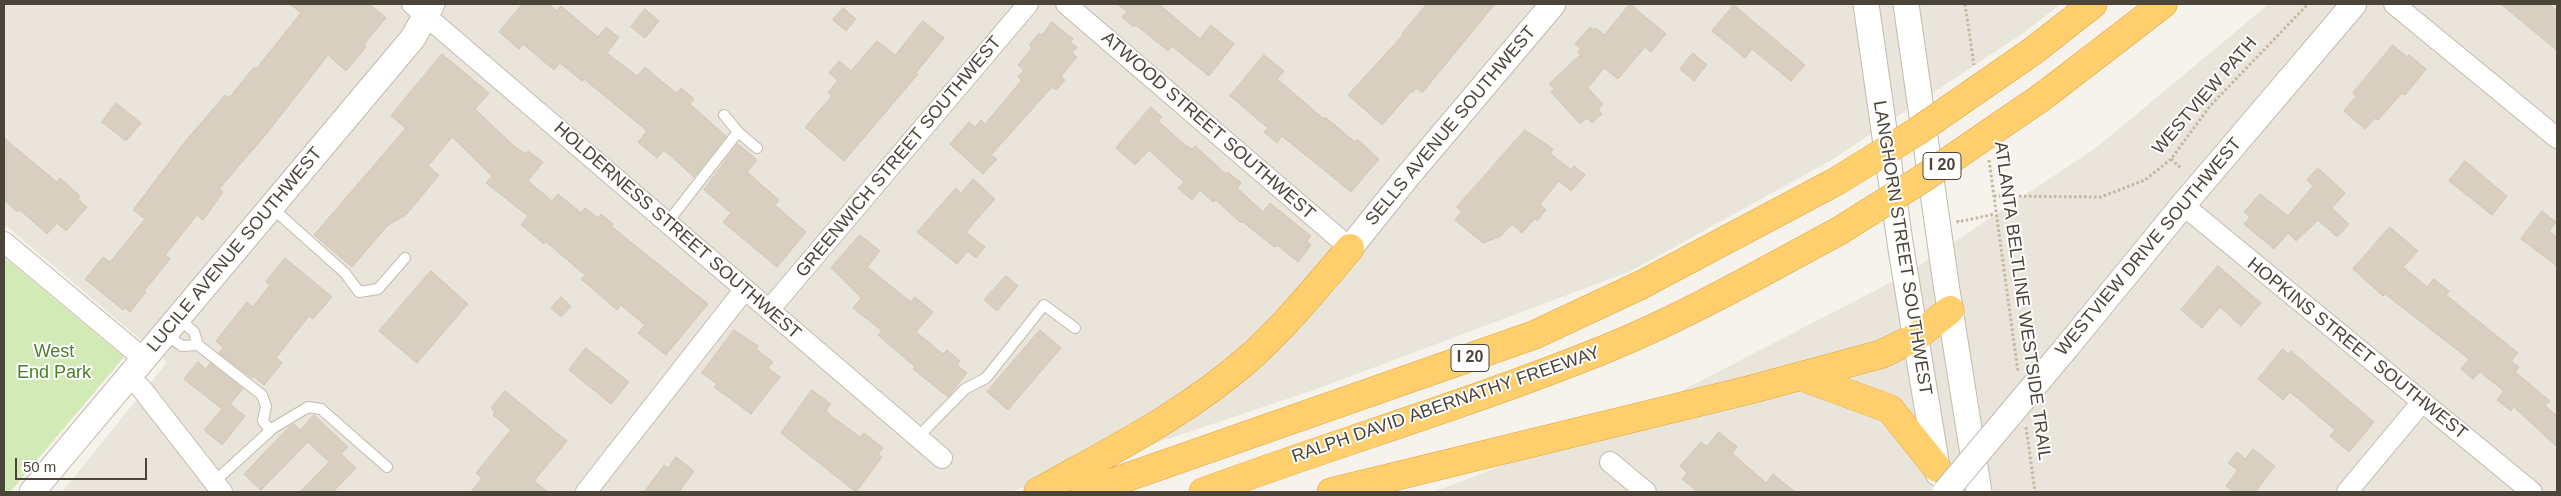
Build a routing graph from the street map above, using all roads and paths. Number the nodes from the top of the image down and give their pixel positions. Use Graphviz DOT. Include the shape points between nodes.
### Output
graph roads {
  1 [pos="1028,4"];
  2 [pos="1066,4"];
  3 [pos="1553,4"];
  4 [pos="1866,4"];
  5 [pos="1906,4"];
  6 [pos="1965,4"];
  7 [pos="2093,4"];
  8 [pos="2163,4"];
  9 [pos="2308,4"];
  10 [pos="2354,4"];
  11 [pos="2394,4"];
  12 [pos="424,8"];
  13 [pos="1975,68"];
  14 [pos="724,115"];
  15 [pos="738,132"];
  16 [pos="2557,138"];
  17 [pos="757,148"];
  18 [pos="1987,151"];
  19 [pos="2171,159"];
  20 [pos="2182,169"];
  21 [pos="1994,196"];
  22 [pos="2182,206"];
  23 [pos="271,207"];
  24 [pos="667,222"];
  25 [pos="4,242"];
  26 [pos="1350,248"];
  27 [pos="405,258"];
  28 [pos="745,289"];
  29 [pos="770,310"];
  30 [pos="1950,310"];
  31 [pos="172,326"];
  32 [pos="1075,328"];
  33 [pos="1916,337"];
  34 [pos="198,345"];
  35 [pos="137,368"];
  36 [pos="1800,376"];
  37 [pos="2019,377"];
  38 [pos="2422,402"];
  39 [pos="2026,425"];
  40 [pos="270,430"];
  41 [pos="918,437"];
  42 [pos="942,458"];
  43 [pos="1610,462"];
  44 [pos="387,467"];
  45 [pos="1941,484"];
  46 [pos="218,487"];
  47 [pos="32,492"];
  48 [pos="586,492"];
  49 [pos="1038,492"];
  50 [pos="1085,492"];
  51 [pos="1204,492"];
  52 [pos="1331,492"];
  53 [pos="1646,492"];
  54 [pos="1979,492"];
  55 [pos="2036,492"];
  56 [pos="2347,492"];
  57 [pos="2532,492"];
  1 -- 29 [label="street, GREENWICH STREET SOUTHWEST"];
  2 -- 26 [label="street, ATWOOD STREET SOUTHWEST"];
  3 -- 26 [label="street, SELLS AVENUE SOUTHWEST"];
  4 -- 33 [label="street, LANGHORN STREET SOUTHWEST" via="1900,249"];
  5 -- 30 [label="street"];
  6 -- 13 [label="path"];
  7 -- 50 [label="highway, RALPH DAVID ABERNATHY FREEWAY / I 20, bridge" via="1916,132 1837,181 1641,286 1534,335"];
  8 -- 51 [label="highway, RALPH DAVID ABERNATHY FREEWAY / I 20, bridge" via="2042,97 1956,157 1839,231 1684,315 1475,399"];
  9 -- 19 [label="path, WESTVIEW PATH" via="2210,106"];
  10 -- 22 [label="street, WESTVIEW DRIVE SOUTHWEST"];
  11 -- 16 [label="street"];
  12 -- 23 [label="street, LUCILE AVENUE SOUTHWEST" via="413,38"];
  12 -- 24 [label="street, HOLDERNESS STREET SOUTHWEST"];
  14 -- 15 [label="lane"];
  15 -- 17 [label="lane"];
  15 -- 24 [label="lane"];
  18 -- 21 [label="path, ATLANTA BELTLINE WESTSIDE TRAIL"];
  19 -- 20 [label="path"];
  19 -- 21 [label="path, WESTVIEW PATH" via="2145,180 2101,197"];
  21 -- 37 [label="path, ATLANTA BELTLINE WESTSIDE TRAIL"];
  22 -- 38 [label="street, HOPKINS STREET SOUTHWEST"];
  22 -- 45 [label="street, WESTVIEW DRIVE SOUTHWEST, bridge" via="2066,348"];
  23 -- 27 [label="lane" via="345,272 359,292 378,290"];
  23 -- 31 [label="street, LUCILE AVENUE SOUTHWEST"];
  24 -- 28 [label="street, HOLDERNESS STREET SOUTHWEST"];
  25 -- 35 [label="street"];
  26 -- 49 [label="highway" via="1283,327 1246,361 1180,409"];
  28 -- 29 [label="street, HOLDERNESS STREET SOUTHWEST"];
  28 -- 48 [label="street"];
  29 -- 41 [label="street, HOLDERNESS STREET SOUTHWEST"];
  30 -- 33 [label="highway"];
  30 -- 54 [label="street"];
  31 -- 34 [label="lane" via="194,332"];
  31 -- 34 [label="lane" via="182,346"];
  31 -- 35 [label="street, LUCILE AVENUE SOUTHWEST"];
  32 -- 41 [label="lane" via="1044,305 986,378 965,389"];
  33 -- 36 [label="highway" via="1882,354"];
  33 -- 45 [label="street, LANGHORN STREET SOUTHWEST"];
  34 -- 40 [label="lane" via="262,395 266,406 263,421"];
  35 -- 46 [label="street" via="141,388"];
  35 -- 47 [label="street, LUCILE AVENUE SOUTHWEST"];
  36 -- 45 [label="highway" via="1890,408"];
  36 -- 52 [label="highway"];
  38 -- 56 [label="street"];
  38 -- 57 [label="street, HOPKINS STREET SOUTHWEST"];
  39 -- 55 [label="path, ATLANTA BELTLINE WESTSIDE TRAIL"];
  40 -- 44 [label="lane" via="308,407 321,409"];
  40 -- 46 [label="lane"];
  41 -- 42 [label="street, HOLDERNESS STREET SOUTHWEST"];
  43 -- 53 [label="street"];
}
